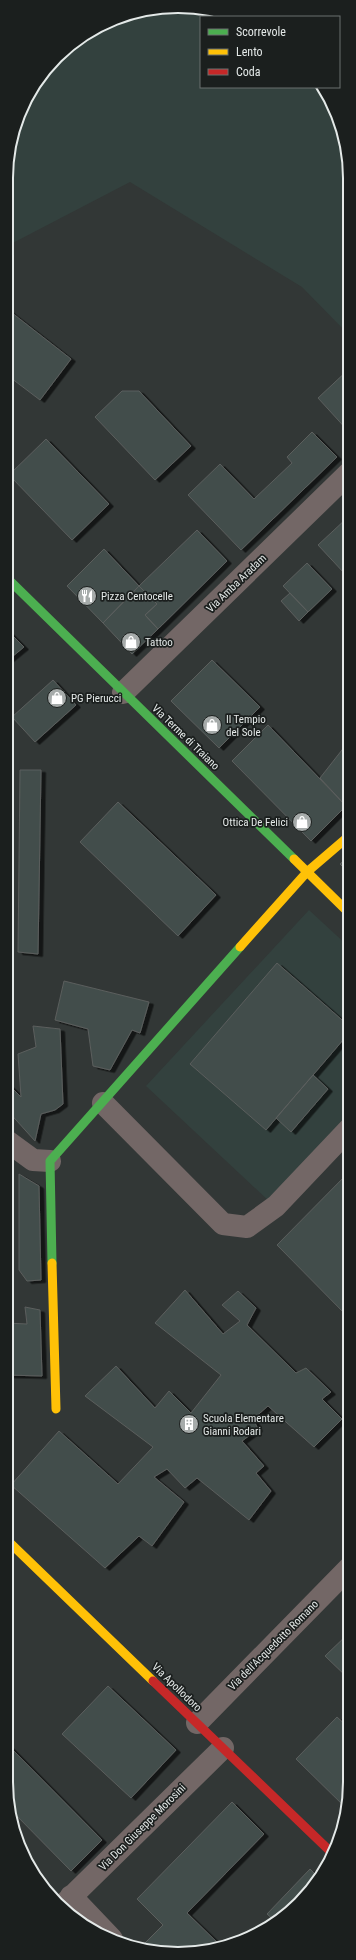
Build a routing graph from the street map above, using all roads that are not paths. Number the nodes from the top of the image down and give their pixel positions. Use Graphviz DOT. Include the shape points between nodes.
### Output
graph roads {
  1 [pos="343,479"];
  2 [pos="13,589"];
  3 [pos="123,693"];
  4 [pos="343,841"];
  5 [pos="307,872"];
  6 [pos="343,907"];
  7 [pos="103,1102"];
  8 [pos="343,1135"];
  9 [pos="13,1145"];
  10 [pos="41,1161"];
  11 [pos="56,1409"];
  12 [pos="13,1546"];
  13 [pos="343,1574"];
  14 [pos="197,1723"];
  15 [pos="223,1748"];
  16 [pos="328,1849"];
  17 [pos="66,1901"];
  18 [pos="95,1925"];
  1 -- 3 [label="street, Via Amba Aradam"];
  2 -- 3 [label="street, Via Terme di Traiano"];
  3 -- 5 [label="street, Via Terme di Traiano"];
  4 -- 5 [label="street"];
  5 -- 6 [label="street, Via Terme di Traiano"];
  5 -- 7 [label="street"];
  7 -- 8 [label="street" via="223,1224 247,1227 276,1206"];
  7 -- 10 [label="street"];
  9 -- 10 [label="street"];
  10 -- 11 [label="street"];
  12 -- 14 [label="street, Via Apollodoro"];
  13 -- 14 [label="street, Via dell'Acquedotto Romano"];
  14 -- 15 [label="street, Via Apollodoro"];
  15 -- 16 [label="street, Via Apollodoro"];
  15 -- 17 [label="street, Via Don Giuseppe Morosini"];
  17 -- 18 [label="street"];
}
